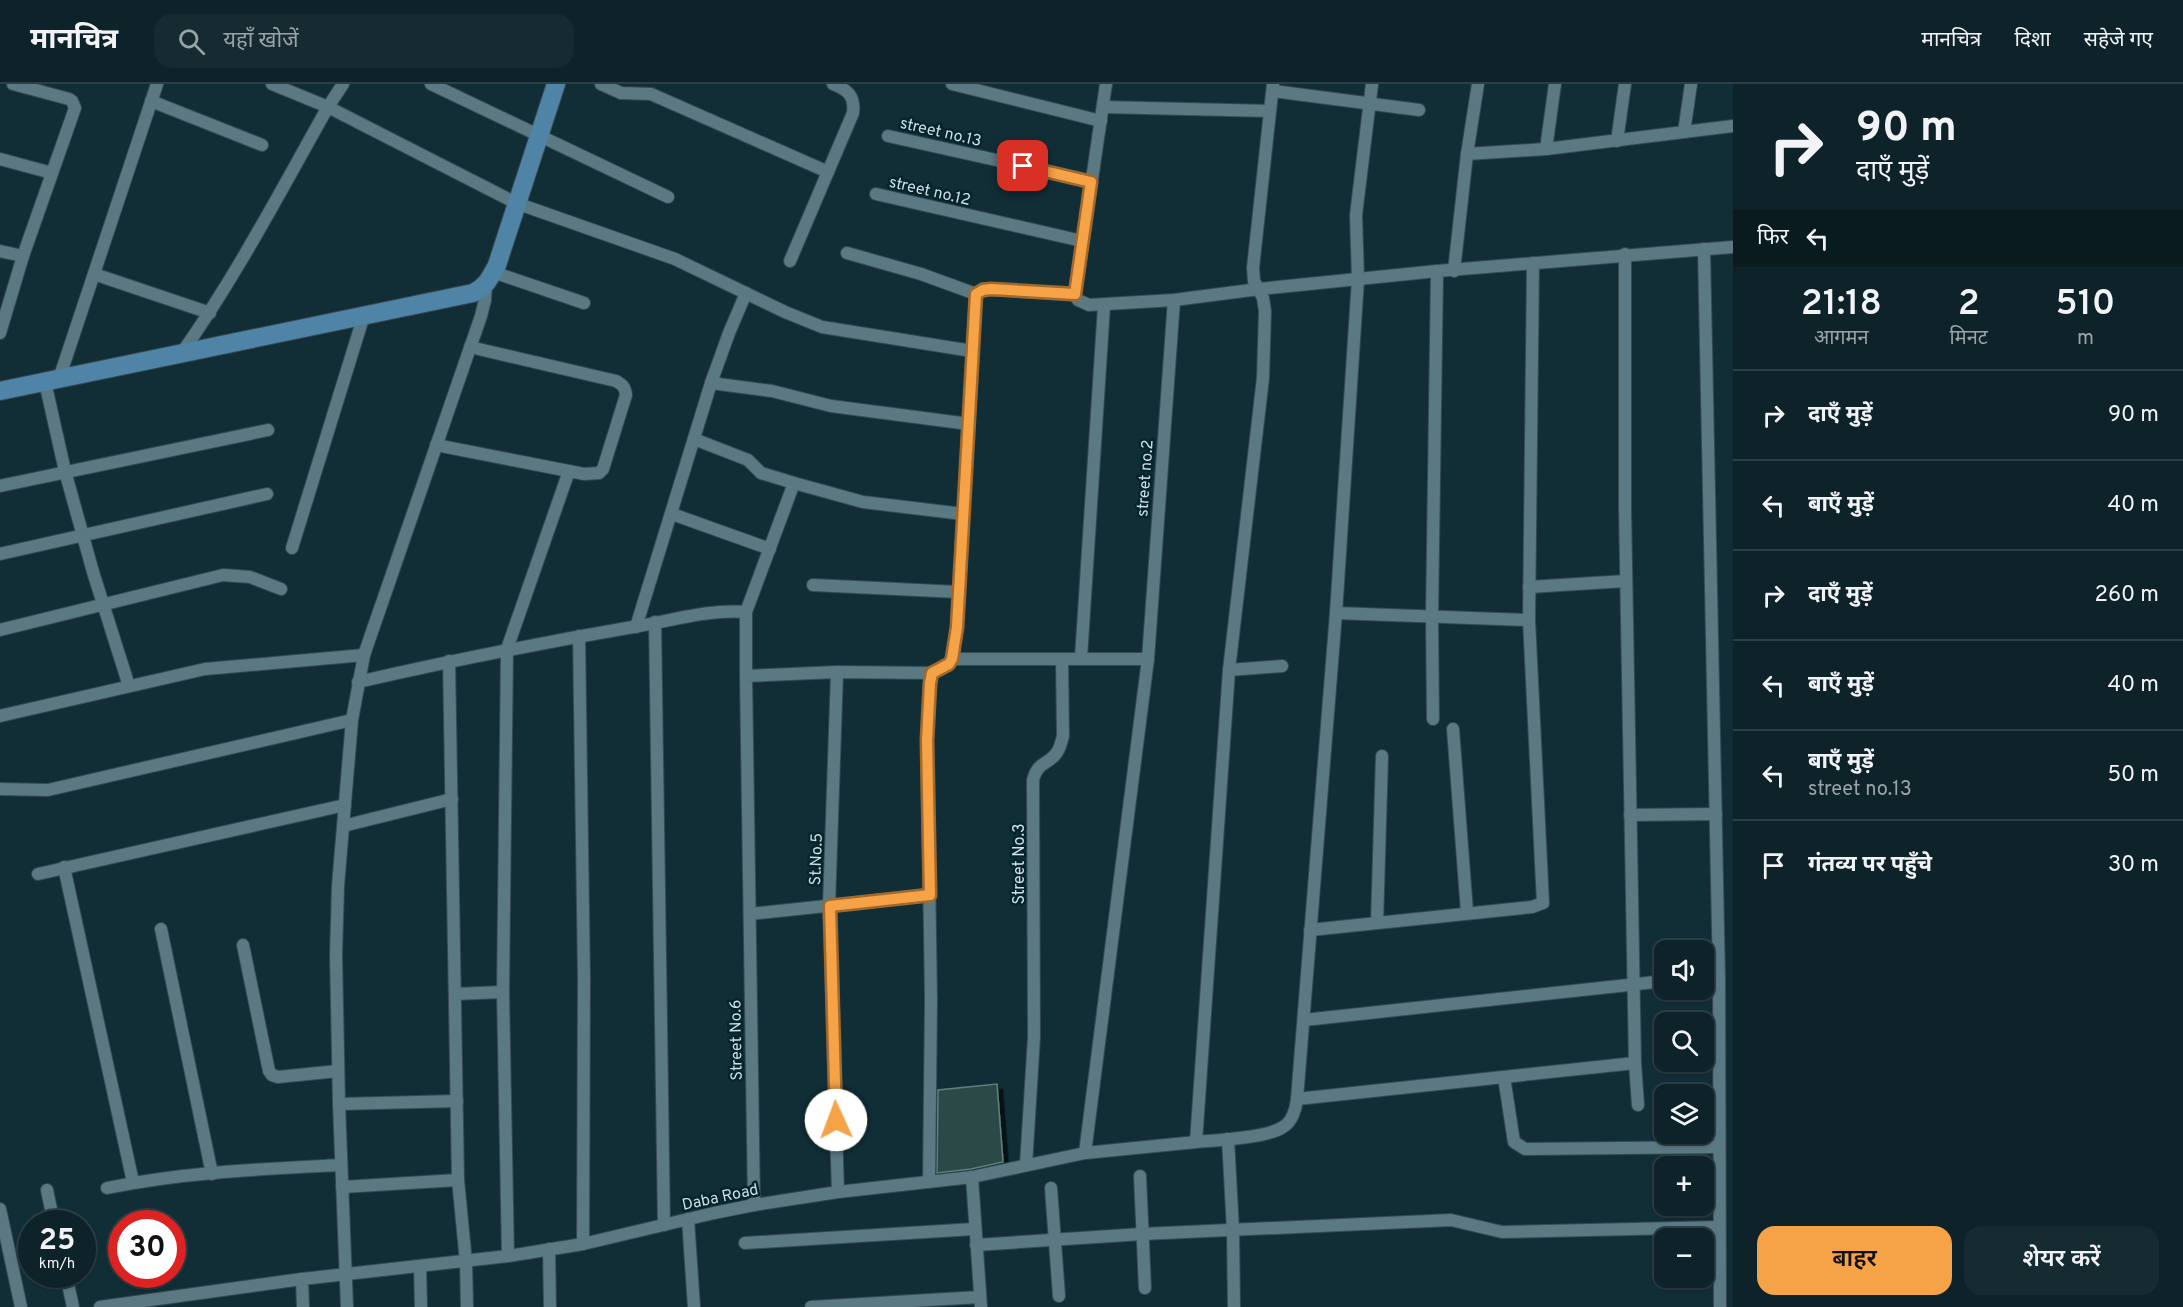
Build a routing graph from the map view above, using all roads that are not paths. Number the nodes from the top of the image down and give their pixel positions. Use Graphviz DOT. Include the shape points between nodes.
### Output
graph roads {
  1 [pos="13,84"];
  2 [pos="157,84"];
  3 [pos="272,84"];
  4 [pos="343,84"];
  5 [pos="430,84"];
  6 [pos="601,84"];
  7 [pos="833,84"];
  8 [pos="952,84"];
  9 [pos="1106,84"];
  10 [pos="1372,84"];
  11 [pos="1478,84"];
  12 [pos="1555,84"];
  13 [pos="1624,84"];
  14 [pos="1691,84"];
  15 [pos="553,86"];
  16 [pos="642,88"];
  17 [pos="1273,88"];
  18 [pos="151,101"];
  19 [pos="1370,104"];
  20 [pos="328,107"];
  21 [pos="1103,107"];
  22 [pos="1419,110"];
  23 [pos="1270,111"];
  24 [pos="1101,121"];
  25 [pos="1733,126"];
  26 [pos="1684,132"];
  27 [pos="888,136"];
  28 [pos="539,137"];
  29 [pos="1617,141"];
  30 [pos="262,145"];
  31 [pos="1546,149"];
  32 [pos="1467,154"];
  33 [pos="0,159"];
  34 [pos="828,172"];
  35 [pos="52,173"];
  36 [pos="1091,182"];
  37 [pos="876,194"];
  38 [pos="668,197"];
  39 [pos="516,203"];
  40 [pos="1082,242"];
  41 [pos="1733,247"];
  42 [pos="1704,249"];
  43 [pos="0,251"];
  44 [pos="847,253"];
  45 [pos="1625,254"];
  46 [pos="23,256"];
  47 [pos="790,261"];
  48 [pos="1533,263"];
  49 [pos="1454,270"];
  50 [pos="1437,271"];
  51 [pos="94,274"];
  52 [pos="489,279"];
  53 [pos="1358,279"];
  54 [pos="1259,289"];
  55 [pos="746,293"];
  56 [pos="976,294"];
  57 [pos="1075,294"];
  58 [pos="1174,300"];
  59 [pos="584,303"];
  60 [pos="1104,306"];
  61 [pos="210,313"];
  62 [pos="364,315"];
  63 [pos="0,333"];
  64 [pos="470,347"];
  65 [pos="972,351"];
  66 [pos="181,354"];
  67 [pos="52,381"];
  68 [pos="711,383"];
  69 [pos="0,391"];
  70 [pos="969,424"];
  71 [pos="268,430"];
  72 [pos="694,439"];
  73 [pos="436,445"];
  74 [pos="65,471"];
  75 [pos="568,471"];
  76 [pos="794,483"];
  77 [pos="0,486"];
  78 [pos="267,494"];
  79 [pos="672,514"];
  80 [pos="963,514"];
  81 [pos="83,535"];
  82 [pos="292,548"];
  83 [pos="770,549"];
  84 [pos="0,554"];
  85 [pos="1626,581"];
  86 [pos="813,585"];
  87 [pos="1529,587"];
  88 [pos="281,589"];
  89 [pos="959,592"];
  90 [pos="104,604"];
  91 [pos="746,612"];
  92 [pos="1336,613"];
  93 [pos="1432,617"];
  94 [pos="1529,620"];
  95 [pos="655,622"];
  96 [pos="636,627"];
  97 [pos="0,630"];
  98 [pos="579,636"];
  99 [pos="507,649"];
  100 [pos="364,656"];
  101 [pos="1081,658"];
  102 [pos="952,659"];
  103 [pos="1062,659"];
  104 [pos="1148,659"];
  105 [pos="449,661"];
  106 [pos="1282,666"];
  107 [pos="1229,670"];
  108 [pos="837,672"];
  109 [pos="932,673"];
  110 [pos="746,676"];
  111 [pos="358,682"];
  112 [pos="129,686"];
  113 [pos="0,716"];
  114 [pos="1433,719"];
  115 [pos="352,720"];
  116 [pos="1453,729"];
  117 [pos="1382,756"];
  118 [pos="0,789"];
  119 [pos="452,799"];
  120 [pos="345,805"];
  121 [pos="1716,814"];
  122 [pos="1630,815"];
  123 [pos="343,826"];
  124 [pos="64,867"];
  125 [pos="38,874"];
  126 [pos="930,895"];
  127 [pos="830,906"];
  128 [pos="1467,912"];
  129 [pos="750,914"];
  130 [pos="1377,923"];
  131 [pos="161,929"];
  132 [pos="1311,930"];
  133 [pos="243,945"];
  134 [pos="1714,977"];
  135 [pos="1719,977"];
  136 [pos="1654,982"];
  137 [pos="1635,983"];
  138 [pos="503,992"];
  139 [pos="455,994"];
  140 [pos="1304,1020"];
  141 [pos="1635,1063"];
  142 [pos="338,1071"];
  143 [pos="1504,1077"];
  144 [pos="1297,1099"];
  145 [pos="457,1101"];
  146 [pos="339,1104"];
  147 [pos="1638,1105"];
  148 [pos="1228,1139"];
  149 [pos="1196,1142"];
  150 [pos="1719,1147"];
  151 [pos="1085,1153"];
  152 [pos="341,1165"];
  153 [pos="1026,1166"];
  154 [pos="212,1174"];
  155 [pos="1140,1176"];
  156 [pos="972,1177"];
  157 [pos="458,1180"];
  158 [pos="133,1182"];
  159 [pos="929,1182"];
  160 [pos="342,1186"];
  161 [pos="107,1188"];
  162 [pos="1051,1188"];
  163 [pos="47,1190"];
  164 [pos="838,1192"];
  165 [pos="754,1206"];
  166 [pos="0,1209"];
  167 [pos="51,1210"];
  168 [pos="688,1219"];
  169 [pos="664,1225"];
  170 [pos="1719,1227"];
  171 [pos="974,1229"];
  172 [pos="1233,1230"];
  173 [pos="1142,1234"];
  174 [pos="1055,1242"];
  175 [pos="746,1243"];
  176 [pos="583,1244"];
  177 [pos="976,1245"];
  178 [pos="549,1249"];
  179 [pos="508,1256"];
  180 [pos="466,1262"];
  181 [pos="420,1267"];
  182 [pos="346,1275"];
  183 [pos="302,1279"];
  184 [pos="69,1288"];
  185 [pos="1145,1288"];
  186 [pos="1059,1296"];
  187 [pos="981,1302"];
  188 [pos="21,1307"];
  189 [pos="73,1307"];
  190 [pos="100,1307"];
  191 [pos="303,1307"];
  192 [pos="347,1307"];
  193 [pos="421,1307"];
  194 [pos="467,1307"];
  195 [pos="550,1307"];
  196 [pos="694,1307"];
  197 [pos="811,1307"];
  198 [pos="1234,1307"];
  199 [pos="1720,1307"];
  1 -- 35 [label="street" via="69,99 74,104"];
  2 -- 18 [label="street"];
  3 -- 20 [label="street"];
  4 -- 20 [label="street"];
  5 -- 28 [label="street"];
  6 -- 16 [label="street" via="621,93"];
  7 -- 34 [label="street" via="846,89 854,104"];
  8 -- 24 [label="street"];
  9 -- 21 [label="street"];
  10 -- 19 [label="street"];
  11 -- 32 [label="street"];
  12 -- 31 [label="street"];
  13 -- 29 [label="street"];
  14 -- 26 [label="street"];
  15 -- 28 [label="street"];
  16 -- 34 [label="street"];
  17 -- 19 [label="street"];
  17 -- 23 [label="street"];
  18 -- 30 [label="street"];
  18 -- 51 [label="street"];
  19 -- 22 [label="street"];
  19 -- 53 [label="street" via="1356,215"];
  20 -- 39 [label="street"];
  20 -- 61 [label="street"];
  21 -- 23 [label="street"];
  21 -- 24 [label="street"];
  23 -- 54 [label="street" via="1253,268"];
  24 -- 36 [label="street"];
  25 -- 26 [label="street"];
  26 -- 29 [label="street"];
  27 -- 36 [label="street, street no.13"];
  28 -- 38 [label="street"];
  28 -- 39 [label="street"];
  29 -- 31 [label="street"];
  31 -- 32 [label="street"];
  32 -- 49 [label="street"];
  33 -- 35 [label="street"];
  34 -- 47 [label="street"];
  35 -- 46 [label="street"];
  36 -- 40 [label="street"];
  37 -- 40 [label="street, street no.12"];
  39 -- 52 [label="street"];
  39 -- 55 [label="street" via="675,259"];
  40 -- 57 [label="street"];
  41 -- 42 [label="street"];
  42 -- 45 [label="street"];
  42 -- 121 [label="street"];
  43 -- 46 [label="street"];
  44 -- 56 [label="street"];
  45 -- 48 [label="street"];
  45 -- 85 [label="street"];
  46 -- 63 [label="street"];
  48 -- 49 [label="street"];
  48 -- 87 [label="street"];
  49 -- 50 [label="street"];
  50 -- 53 [label="street"];
  50 -- 93 [label="street"];
  51 -- 61 [label="street"];
  51 -- 67 [label="street"];
  52 -- 59 [label="street"];
  52 -- 62 [label="street" via="472,293"];
  52 -- 64 [label="street"];
  53 -- 54 [label="street"];
  53 -- 92 [label="street"];
  54 -- 58 [label="street"];
  54 -- 107 [label="street" via="1265,311 1263,378"];
  55 -- 65 [label="street" via="822,327"];
  55 -- 68 [label="street"];
  56 -- 57 [label="street" via="991,289"];
  56 -- 65 [label="street"];
  57 -- 60 [label="street" via="1083,303"];
  58 -- 60 [label="street"];
  58 -- 104 [label="street, street no.2"];
  60 -- 101 [label="street"];
  61 -- 66 [label="street"];
  62 -- 66 [label="street"];
  62 -- 82 [label="street"];
  64 -- 73 [label="street"];
  64 -- 75 [label="street" via="622,385 626,395 603,469 593,474"];
  65 -- 70 [label="street"];
  66 -- 67 [label="street"];
  67 -- 69 [label="street"];
  67 -- 74 [label="street"];
  68 -- 70 [label="street" via="772,391 831,406"];
  68 -- 72 [label="street"];
  70 -- 80 [label="street"];
  71 -- 74 [label="street"];
  72 -- 76 [label="street" via="748,460 761,473"];
  72 -- 79 [label="street"];
  73 -- 75 [label="street"];
  73 -- 100 [label="street"];
  74 -- 77 [label="street"];
  74 -- 81 [label="street"];
  75 -- 99 [label="street"];
  76 -- 80 [label="street" via="863,502"];
  76 -- 83 [label="street"];
  78 -- 81 [label="street"];
  79 -- 83 [label="street"];
  79 -- 96 [label="street"];
  80 -- 89 [label="street"];
  81 -- 84 [label="street"];
  81 -- 90 [label="street"];
  83 -- 91 [label="street"];
  85 -- 87 [label="street"];
  85 -- 122 [label="street"];
  86 -- 89 [label="street"];
  87 -- 94 [label="street"];
  88 -- 90 [label="street" via="250,577 223,575"];
  89 -- 102 [label="street"];
  90 -- 97 [label="street"];
  90 -- 112 [label="street"];
  91 -- 95 [label="street" via="708,612"];
  91 -- 110 [label="street, Street No.6"];
  92 -- 93 [label="street"];
  92 -- 132 [label="street"];
  93 -- 94 [label="street"];
  93 -- 114 [label="street"];
  94 -- 128 [label="street" via="1543,903"];
  95 -- 96 [label="street"];
  95 -- 169 [label="street"];
  96 -- 98 [label="street"];
  98 -- 99 [label="street"];
  98 -- 176 [label="street"];
  99 -- 105 [label="street"];
  99 -- 138 [label="street"];
  100 -- 111 [label="street"];
  100 -- 112 [label="street" via="205,669"];
  101 -- 103 [label="street"];
  101 -- 104 [label="street"];
  102 -- 103 [label="street"];
  102 -- 109 [label="street"];
  103 -- 153 [label="street, Street No.3" via="1060,748 1039,765 1034,780 1034,1037"];
  104 -- 151 [label="street, street no.2"];
  105 -- 111 [label="street"];
  105 -- 119 [label="street"];
  106 -- 107 [label="street"];
  107 -- 149 [label="street"];
  108 -- 109 [label="street"];
  108 -- 110 [label="street"];
  108 -- 127 [label="street, St.No.5"];
  109 -- 126 [label="street" via="927,740"];
  110 -- 129 [label="street, Street No.6"];
  111 -- 115 [label="street"];
  112 -- 113 [label="street"];
  115 -- 118 [label="street" via="48,790"];
  115 -- 120 [label="street"];
  116 -- 128 [label="street"];
  117 -- 130 [label="street"];
  119 -- 123 [label="street"];
  119 -- 139 [label="street"];
  120 -- 123 [label="street"];
  120 -- 124 [label="street"];
  121 -- 122 [label="street"];
  121 -- 135 [label="street"];
  122 -- 137 [label="street"];
  123 -- 142 [label="street" via="336,955"];
  124 -- 125 [label="street"];
  124 -- 158 [label="street"];
  126 -- 127 [label="street"];
  126 -- 159 [label="street"];
  127 -- 129 [label="street"];
  127 -- 164 [label="street, St.No.5"];
  128 -- 130 [label="street"];
  129 -- 165 [label="street, Street No.6"];
  130 -- 132 [label="street"];
  131 -- 154 [label="street"];
  132 -- 140 [label="street"];
  133 -- 142 [label="street" via="272,1075"];
  134 -- 135 [label="street"];
  135 -- 150 [label="street"];
  136 -- 137 [label="street"];
  137 -- 140 [label="street"];
  137 -- 141 [label="street"];
  138 -- 139 [label="street"];
  138 -- 179 [label="street"];
  139 -- 145 [label="street"];
  140 -- 144 [label="street"];
  141 -- 143 [label="street"];
  141 -- 147 [label="street"];
  142 -- 146 [label="street"];
  143 -- 144 [label="street"];
  143 -- 150 [label="street" via="1514,1142 1524,1149"];
  144 -- 148 [label="street, Daba Road" via="1296,1108 1283,1128"];
  145 -- 146 [label="street"];
  145 -- 157 [label="street"];
  146 -- 152 [label="street"];
  148 -- 149 [label="street, Daba Road"];
  148 -- 172 [label="street"];
  149 -- 151 [label="street, Daba Road"];
  150 -- 170 [label="street"];
  151 -- 153 [label="street, Daba Road"];
  152 -- 154 [label="street"];
  152 -- 160 [label="street"];
  153 -- 156 [label="street, Daba Road"];
  154 -- 158 [label="street"];
  155 -- 173 [label="street"];
  156 -- 159 [label="street, Daba Road"];
  156 -- 171 [label="street"];
  157 -- 160 [label="street"];
  157 -- 180 [label="street"];
  158 -- 161 [label="street"];
  159 -- 164 [label="street, Daba Road"];
  160 -- 182 [label="street"];
  162 -- 174 [label="street"];
  163 -- 167 [label="street"];
  164 -- 165 [label="street, Daba Road"];
  165 -- 168 [label="street, Daba Road"];
  166 -- 188 [label="street"];
  168 -- 169 [label="street, Daba Road"];
  168 -- 196 [label="street"];
  169 -- 176 [label="street, Daba Road"];
  170 -- 172 [label="street" via="1502,1232 1452,1220"];
  170 -- 199 [label="street"];
  171 -- 175 [label="street"];
  171 -- 177 [label="street"];
  172 -- 173 [label="street"];
  172 -- 198 [label="street"];
  173 -- 174 [label="street"];
  173 -- 185 [label="street"];
  174 -- 177 [label="street"];
  174 -- 186 [label="street"];
  176 -- 178 [label="street, Daba Road"];
  177 -- 187 [label="street"];
  178 -- 179 [label="street, Daba Road"];
  178 -- 195 [label="street"];
  179 -- 180 [label="street, Daba Road"];
  180 -- 181 [label="street, Daba Road"];
  180 -- 194 [label="street"];
  181 -- 182 [label="street, Daba Road"];
  181 -- 193 [label="street"];
  182 -- 183 [label="street, Daba Road"];
  182 -- 192 [label="street"];
  183 -- 190 [label="street, Daba Road"];
  183 -- 191 [label="street"];
  184 -- 189 [label="street"];
  187 -- 197 [label="street"];
}
